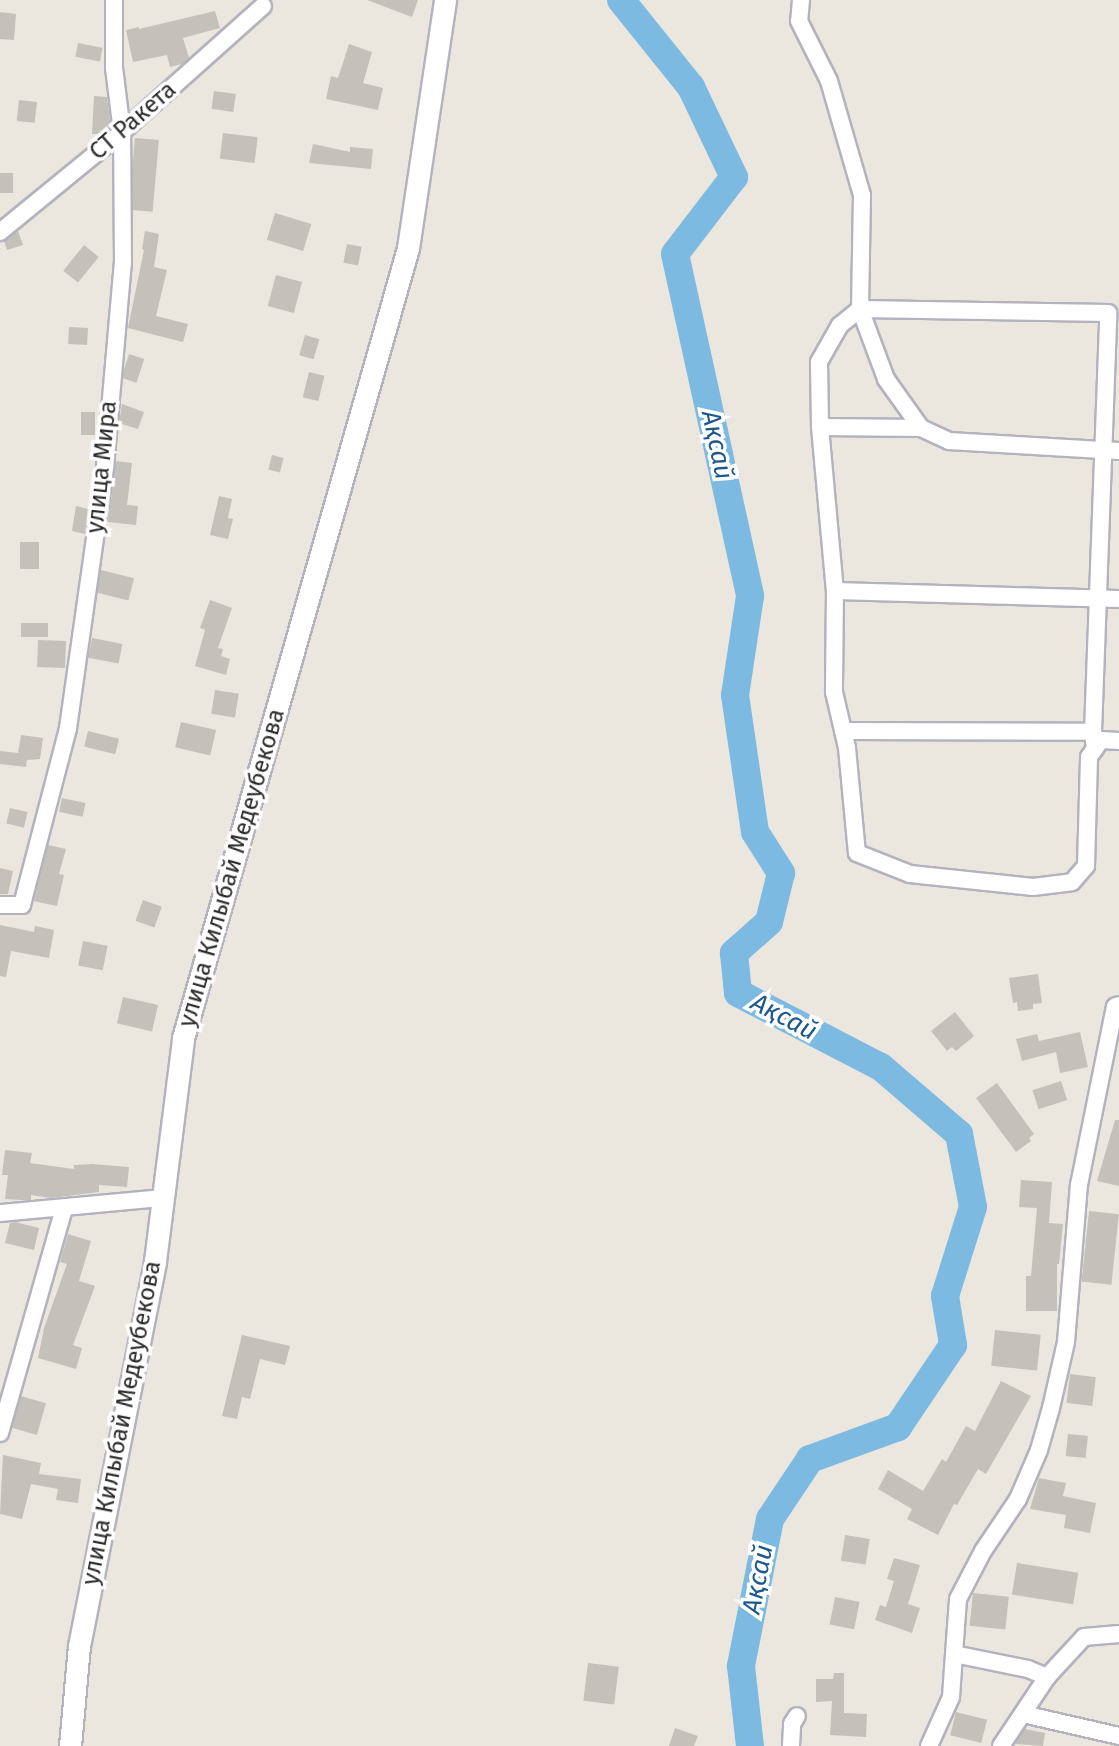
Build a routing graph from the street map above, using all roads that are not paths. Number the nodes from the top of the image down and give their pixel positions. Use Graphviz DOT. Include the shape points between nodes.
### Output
graph roads {
  1 [pos="114,0"];
  2 [pos="445,0"];
  3 [pos="801,0"];
  4 [pos="263,6"];
  5 [pos="122,132"];
  6 [pos="0,232"];
  7 [pos="860,309"];
  8 [pos="1114,313"];
  9 [pos="820,427"];
  10 [pos="921,428"];
  11 [pos="1112,451"];
  12 [pos="835,591"];
  13 [pos="1100,598"];
  14 [pos="1119,599"];
  15 [pos="843,731"];
  16 [pos="1094,741"];
  17 [pos="1119,741"];
  18 [pos="0,905"];
  19 [pos="1119,1005"];
  20 [pos="163,1198"];
  21 [pos="64,1208"];
  22 [pos="0,1213"];
  23 [pos="0,1433"];
  24 [pos="1119,1634"];
  25 [pos="954,1654"];
  26 [pos="1047,1677"];
  27 [pos="1023,1714"];
  28 [pos="797,1716"];
  29 [pos="1119,1736"];
  30 [pos="70,1746"];
  31 [pos="791,1746"];
  32 [pos="929,1746"];
  33 [pos="1001,1746"];
  1 -- 5 [label="street, улица Мира" via="114,68"];
  2 -- 20 [label="main road, улица Килыбай Медеубекова" via="408,248 183,1038"];
  3 -- 7 [label="street" via="799,21 829,81 862,195"];
  4 -- 5 [label="street, СТ Ракета"];
  5 -- 6 [label="street, СТ Ракета"];
  5 -- 18 [label="street, улица Мира" via="123,263 105,467 68,728 22,905"];
  7 -- 8 [label="street"];
  7 -- 9 [label="street" via="840,325 820,362"];
  7 -- 10 [label="street" via="886,379"];
  8 -- 11 [label="street"];
  9 -- 10 [label="street"];
  9 -- 12 [label="street"];
  10 -- 11 [label="street" via="949,441"];
  11 -- 13 [label="street"];
  12 -- 13 [label="street"];
  12 -- 15 [label="street" via="834,692"];
  13 -- 14 [label="street"];
  13 -- 16 [label="street"];
  15 -- 16 [label="street"];
  15 -- 16 [label="street" via="857,853 910,874 1033,887 1072,882 1086,866 1089,757"];
  16 -- 17 [label="street"];
  19 -- 25 [label="street" via="1079,1185 1066,1342 1051,1408 1018,1499 958,1599"];
  20 -- 21 [label="street"];
  20 -- 30 [label="main road, улица Килыбай Медеубекова" via="155,1261 79,1646"];
  21 -- 22 [label="street"];
  21 -- 23 [label="street"];
  24 -- 26 [label="street" via="1084,1637"];
  25 -- 26 [label="street"];
  25 -- 32 [label="street" via="951,1697"];
  26 -- 27 [label="street"];
  27 -- 29 [label="street"];
  27 -- 33 [label="street"];
  28 -- 31 [label="street"];
}
